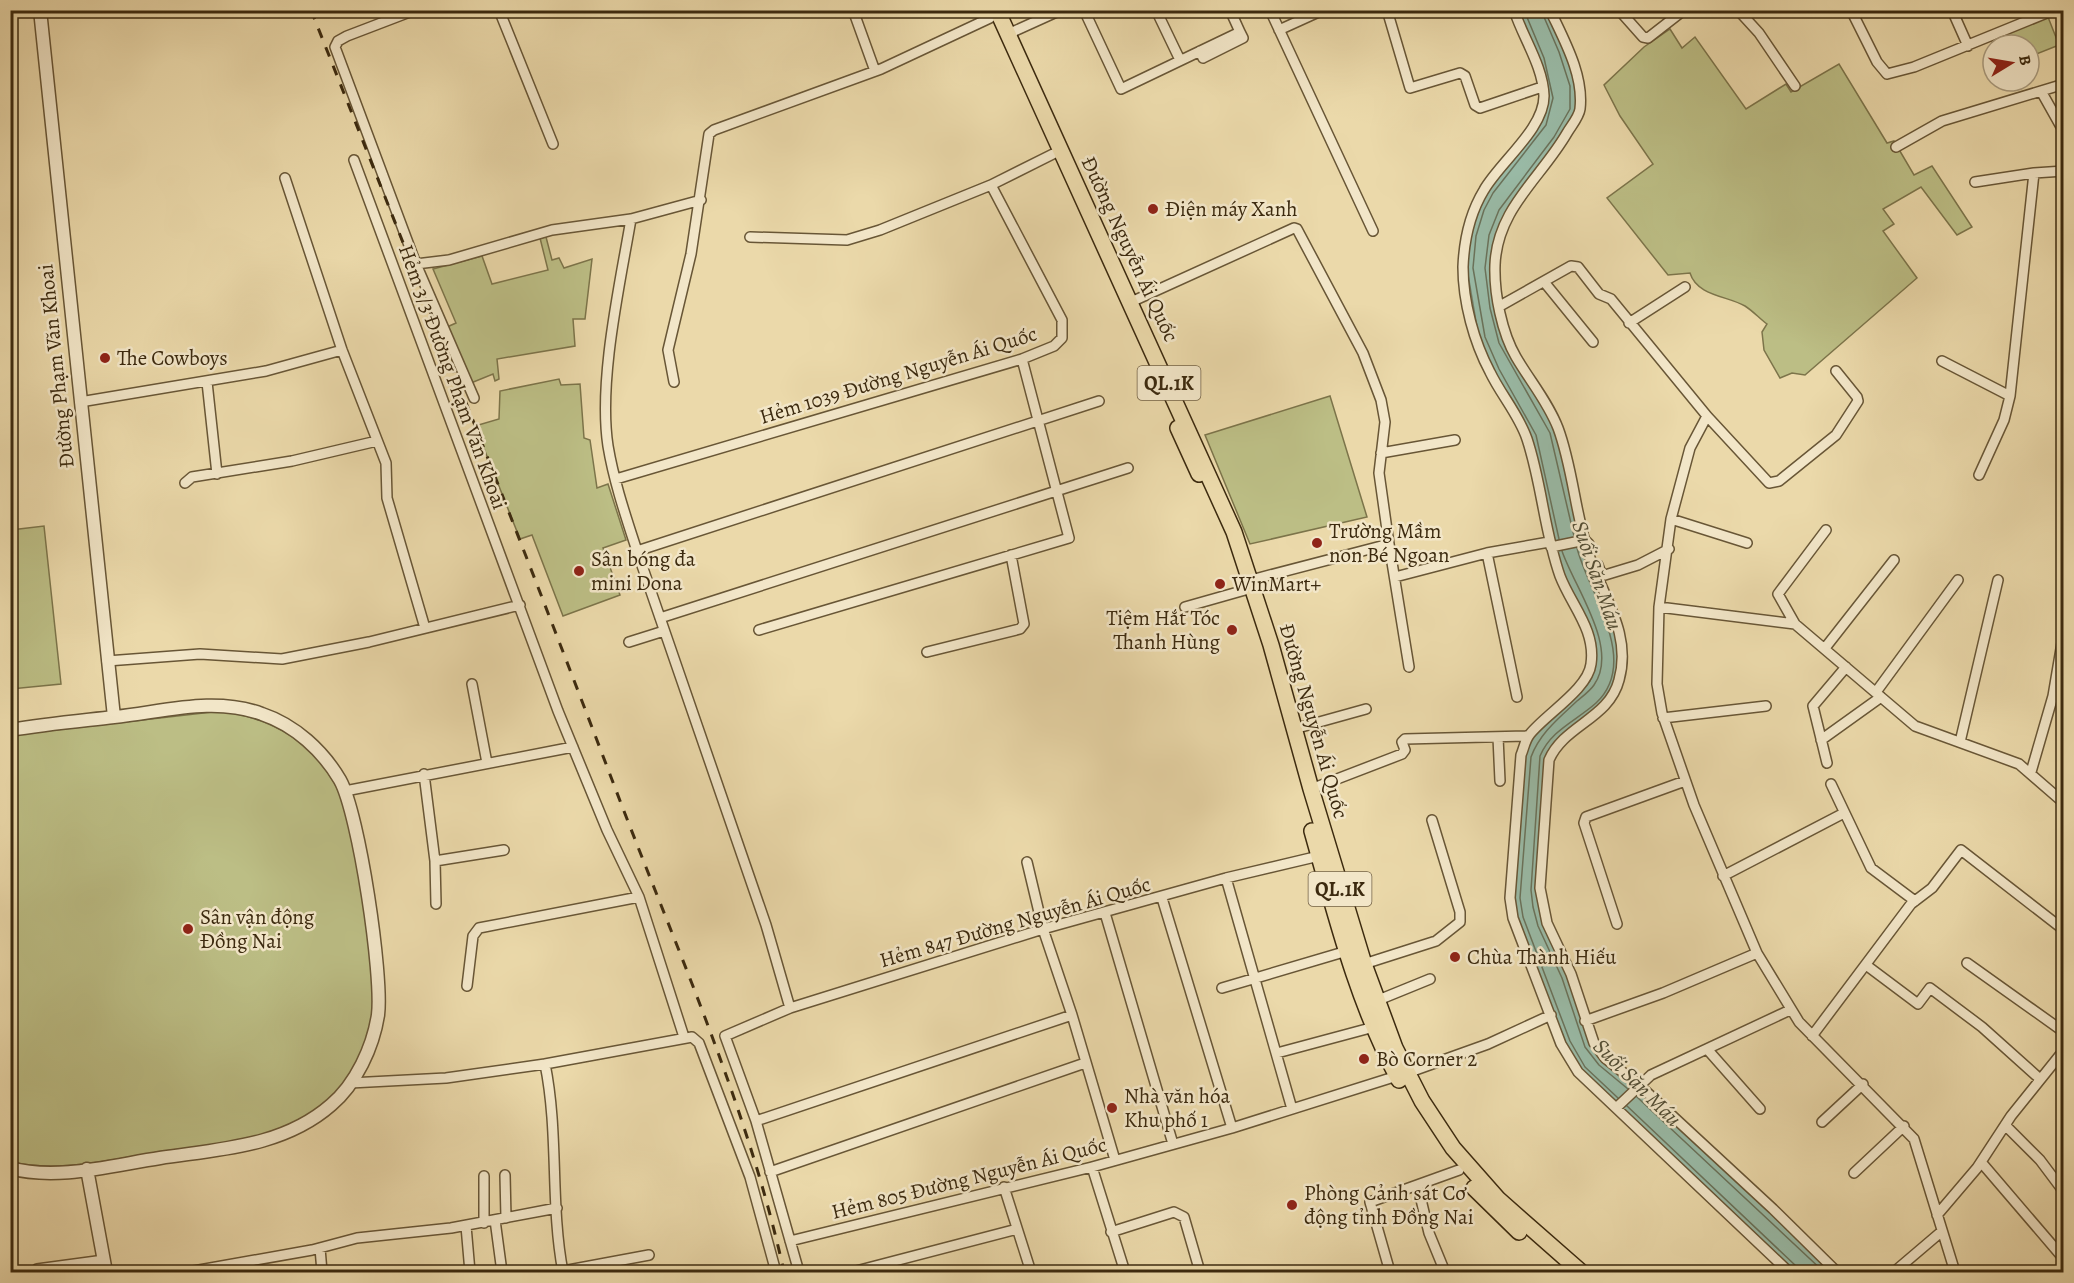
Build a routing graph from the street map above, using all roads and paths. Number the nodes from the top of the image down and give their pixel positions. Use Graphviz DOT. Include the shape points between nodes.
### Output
graph roads {
  1 [pos="40,10"];
  2 [pos="415,10"];
  3 [pos="499,10"];
  4 [pos="853,10"];
  5 [pos="1061,10"];
  6 [pos="1084,10"];
  7 [pos="1156,10"];
  8 [pos="1230,10"];
  9 [pos="1270,10"];
  10 [pos="1323,10"];
  11 [pos="1387,10"];
  12 [pos="1514,10"];
  13 [pos="1619,10"];
  14 [pos="1684,10"];
  15 [pos="1738,10"];
  16 [pos="1851,10"];
  17 [pos="1953,10"];
  18 [pos="2054,10"];
  19 [pos="1551,11"];
  20 [pos="993,13"];
  21 [pos="1279,30"];
  22 [pos="1004,36"];
  23 [pos="1968,46"];
  24 [pos="1180,60"];
  25 [pos="875,71"];
  26 [pos="2064,84"];
  27 [pos="1795,86"];
  28 [pos="1542,87"];
  29 [pos="2041,91"];
  30 [pos="2034,93"];
  31 [pos="2064,132"];
  32 [pos="554,144"];
  33 [pos="1896,147"];
  34 [pos="1053,154"];
  35 [pos="354,160"];
  36 [pos="2064,171"];
  37 [pos="2034,173"];
  38 [pos="285,178"];
  39 [pos="1975,182"];
  40 [pos="1072,183"];
  41 [pos="991,185"];
  42 [pos="701,200"];
  43 [pos="631,219"];
  44 [pos="1373,231"];
  45 [pos="750,237"];
  46 [pos="416,264"];
  47 [pos="1545,283"];
  48 [pos="1685,287"];
  49 [pos="1131,302"];
  50 [pos="1500,306"];
  51 [pos="1629,323"];
  52 [pos="1593,342"];
  53 [pos="342,350"];
  54 [pos="1022,359"];
  55 [pos="1942,361"];
  56 [pos="1836,371"];
  57 [pos="207,382"];
  58 [pos="674,382"];
  59 [pos="2010,396"];
  60 [pos="474,398"];
  61 [pos="1099,401"];
  62 [pos="80,402"];
  63 [pos="1707,416"];
  64 [pos="1040,422"];
  65 [pos="1455,440"];
  66 [pos="376,441"];
  67 [pos="1381,453"];
  68 [pos="1128,468"];
  69 [pos="217,474"];
  70 [pos="1979,474"];
  71 [pos="616,479"];
  72 [pos="185,483"];
  73 [pos="1057,489"];
  74 [pos="1671,519"];
  75 [pos="1826,530"];
  76 [pos="1585,540"];
  77 [pos="1748,543"];
  78 [pos="1389,544"];
  79 [pos="1550,544"];
  80 [pos="1669,549"];
  81 [pos="637,551"];
  82 [pos="1487,553"];
  83 [pos="1011,555"];
  84 [pos="1894,560"];
  85 [pos="1395,577"];
  86 [pos="1958,580"];
  87 [pos="1998,580"];
  88 [pos="1248,585"];
  89 [pos="520,606"];
  90 [pos="1185,607"];
  91 [pos="1659,607"];
  92 [pos="660,618"];
  93 [pos="1795,624"];
  94 [pos="425,628"];
  95 [pos="759,630"];
  96 [pos="664,631"];
  97 [pos="2064,632"];
  98 [pos="629,642"];
  99 [pos="1825,648"];
  100 [pos="927,652"];
  101 [pos="107,661"];
  102 [pos="1846,667"];
  103 [pos="1409,668"];
  104 [pos="472,684"];
  105 [pos="1878,695"];
  106 [pos="1517,697"];
  107 [pos="1766,706"];
  108 [pos="1366,709"];
  109 [pos="114,717"];
  110 [pos="1663,718"];
  111 [pos="1294,729"];
  112 [pos="10,730"];
  113 [pos="1528,736"];
  114 [pos="1498,737"];
  115 [pos="1821,740"];
  116 [pos="1960,742"];
  117 [pos="573,747"];
  118 [pos="487,762"];
  119 [pos="1827,763"];
  120 [pos="2031,772"];
  121 [pos="424,774"];
  122 [pos="1500,781"];
  123 [pos="1685,782"];
  124 [pos="1831,784"];
  125 [pos="1311,789"];
  126 [pos="345,791"];
  127 [pos="2064,803"];
  128 [pos="1844,813"];
  129 [pos="1432,820"];
  130 [pos="504,850"];
  131 [pos="1319,856"];
  132 [pos="435,861"];
  133 [pos="1028,862"];
  134 [pos="1723,876"];
  135 [pos="1226,878"];
  136 [pos="639,897"];
  137 [pos="1162,898"];
  138 [pos="1915,901"];
  139 [pos="436,904"];
  140 [pos="1105,913"];
  141 [pos="1617,924"];
  142 [pos="1043,929"];
  143 [pos="2064,930"];
  144 [pos="1347,951"];
  145 [pos="1757,953"];
  146 [pos="1967,963"];
  147 [pos="1364,964"];
  148 [pos="1866,965"];
  149 [pos="1256,979"];
  150 [pos="1430,979"];
  151 [pos="467,986"];
  152 [pos="1222,988"];
  153 [pos="1376,1001"];
  154 [pos="790,1008"];
  155 [pos="1791,1010"];
  156 [pos="1072,1015"];
  157 [pos="1551,1015"];
  158 [pos="1585,1022"];
  159 [pos="1374,1027"];
  160 [pos="2064,1032"];
  161 [pos="1812,1036"];
  162 [pos="684,1037"];
  163 [pos="1707,1049"];
  164 [pos="2064,1050"];
  165 [pos="1277,1053"];
  166 [pos="1085,1063"];
  167 [pos="544,1064"];
  168 [pos="1402,1074"];
  169 [pos="2040,1079"];
  170 [pos="350,1083"];
  171 [pos="1863,1084"];
  172 [pos="1639,1085"];
  173 [pos="1616,1108"];
  174 [pos="1292,1109"];
  175 [pos="1760,1109"];
  176 [pos="756,1121"];
  177 [pos="1822,1122"];
  178 [pos="2005,1125"];
  179 [pos="1904,1126"];
  180 [pos="1232,1128"];
  181 [pos="1173,1144"];
  182 [pos="1114,1160"];
  183 [pos="1981,1162"];
  184 [pos="1092,1167"];
  185 [pos="1463,1167"];
  186 [pos="10,1168"];
  187 [pos="87,1169"];
  188 [pos="770,1172"];
  189 [pos="1854,1173"];
  190 [pos="505,1175"];
  191 [pos="484,1176"];
  192 [pos="1004,1187"];
  193 [pos="1418,1187"];
  194 [pos="2064,1191"];
  195 [pos="557,1208"];
  196 [pos="1937,1215"];
  197 [pos="506,1218"];
  198 [pos="495,1220"];
  199 [pos="484,1222"];
  200 [pos="466,1226"];
  201 [pos="1017,1229"];
  202 [pos="1111,1232"];
  203 [pos="1941,1232"];
  204 [pos="790,1241"];
  205 [pos="320,1248"];
  206 [pos="649,1256"];
  207 [pos="2064,1259"];
  208 [pos="105,1266"];
  209 [pos="37,1269"];
  210 [pos="856,1271"];
  211 [pos="188,1272"];
  212 [pos="322,1272"];
  213 [pos="470,1272"];
  214 [pos="502,1272"];
  215 [pos="563,1272"];
  216 [pos="776,1272"];
  217 [pos="799,1272"];
  218 [pos="1032,1272"];
  219 [pos="1125,1272"];
  220 [pos="1200,1272"];
  221 [pos="1390,1272"];
  222 [pos="1445,1272"];
  223 [pos="1565,1272"];
  224 [pos="1581,1272"];
  225 [pos="1789,1272"];
  226 [pos="1837,1272"];
  227 [pos="1894,1272"];
  228 [pos="1955,1272"];
  1 -- 62 [label="street, Đường Phạm Văn Khoai"];
  2 -- 46 [label="street" via="347,36 335,47"];
  3 -- 32 [label="street"];
  4 -- 25 [label="street"];
  5 -- 22 [label="street"];
  6 -- 24 [label="street" via="1121,89"];
  7 -- 24 [label="street"];
  8 -- 24 [label="street" via="1240,32"];
  9 -- 21 [label="street"];
  10 -- 21 [label="street"];
  11 -- 28 [label="street" via="1410,88 1460,73 1465,76 1474,105 1480,108"];
  12 -- 28 [label="street"];
  13 -- 14 [label="street" via="1648,38"];
  15 -- 27 [label="street"];
  16 -- 23 [label="street" via="1887,74"];
  17 -- 23 [label="street"];
  18 -- 23 [label="street"];
  19 -- 50 [label="street" via="1579,85 1580,111 1562,143 1507,215 1498,238 1495,267"];
  20 -- 22 [label="main road, Đường Nguyễn Ái Quốc / QL.1K"];
  20 -- 25 [label="street"];
  21 -- 44 [label="street"];
  22 -- 34 [label="main road, Đường Nguyễn Ái Quốc / QL.1K"];
  22 -- 40 [label="main road, Đường Nguyễn Ái Quốc / QL.1K"];
  25 -- 42 [label="street" via="714,130 708,140"];
  26 -- 29 [label="street"];
  28 -- 79 [label="street" via="1544,96 1538,120 1475,205 1466,234 1463,269 1475,339 1527,438"];
  29 -- 31 [label="street"];
  30 -- 33 [label="street" via="1942,121"];
  34 -- 40 [label="main road, Đường Nguyễn Ái Quốc / QL.1K"];
  34 -- 41 [label="street"];
  35 -- 89 [label="street, Hẻm 3/3 Đường Phạm Văn Khoai"];
  36 -- 37 [label="street"];
  37 -- 39 [label="street"];
  37 -- 59 [label="street"];
  38 -- 53 [label="street"];
  40 -- 49 [label="main road, Đường Nguyễn Ái Quốc / QL.1K"];
  40 -- 88 [label="main road, Đường Nguyễn Ái Quốc / QL.1K"];
  41 -- 45 [label="street" via="847,240"];
  41 -- 54 [label="street, Hẻm 1039 Đường Nguyễn Ái Quốc" via="1062,320 1062,338 1054,346"];
  42 -- 43 [label="street"];
  42 -- 58 [label="street" via="668,350"];
  43 -- 46 [label="street" via="552,230 449,260"];
  43 -- 71 [label="street" via="609,369 608,444"];
  46 -- 60 [label="street"];
  47 -- 50 [label="street"];
  47 -- 51 [label="street" via="1572,266 1578,267"];
  47 -- 52 [label="street"];
  48 -- 51 [label="street"];
  49 -- 67 [label="street" via="1296,228 1363,353 1376,386 1385,422"];
  49 -- 88 [label="main road, Đường Nguyễn Ái Quốc / QL.1K" via="1220,497"];
  50 -- 76 [label="street" via="1515,355 1558,429"];
  51 -- 63 [label="street"];
  53 -- 57 [label="street" via="276,369"];
  53 -- 66 [label="street"];
  54 -- 64 [label="street"];
  54 -- 71 [label="street, Hẻm 1039 Đường Nguyễn Ái Quốc"];
  55 -- 59 [label="street"];
  56 -- 63 [label="street" via="1857,397 1852,412 1836,435 1773,483"];
  57 -- 62 [label="street"];
  57 -- 69 [label="street"];
  59 -- 70 [label="street" via="2004,420"];
  61 -- 64 [label="street"];
  62 -- 101 [label="street, Đường Phạm Văn Khoai"];
  63 -- 74 [label="street" via="1690,448"];
  64 -- 73 [label="street"];
  64 -- 81 [label="street"];
  65 -- 67 [label="street"];
  66 -- 69 [label="street"];
  66 -- 94 [label="street" via="386,463 387,498"];
  67 -- 78 [label="street" via="1379,481"];
  68 -- 73 [label="street"];
  69 -- 72 [label="street" via="192,477"];
  71 -- 81 [label="street"];
  73 -- 83 [label="street" via="1069,538"];
  73 -- 92 [label="street"];
  74 -- 77 [label="street"];
  74 -- 80 [label="street"];
  75 -- 93 [label="street" via="1778,594"];
  76 -- 79 [label="street"];
  76 -- 80 [label="street" via="1600,573 1605,574 1638,565"];
  76 -- 158 [label="street" via="1617,619 1623,653 1612,698 1603,710 1570,733 1549,760 1540,888 1547,923 1571,974"];
  78 -- 85 [label="street"];
  78 -- 88 [label="street"];
  79 -- 82 [label="street"];
  79 -- 113 [label="street" via="1561,578 1586,627 1592,665 1586,679"];
  80 -- 91 [label="street"];
  81 -- 92 [label="street"];
  82 -- 85 [label="street"];
  82 -- 106 [label="street"];
  83 -- 95 [label="street"];
  83 -- 100 [label="street" via="1024,624 1020,629"];
  84 -- 99 [label="street"];
  85 -- 103 [label="street"];
  86 -- 105 [label="street"];
  87 -- 116 [label="street"];
  88 -- 90 [label="street"];
  88 -- 111 [label="main road, Đường Nguyễn Ái Quốc / QL.1K"];
  88 -- 131 [label="main road, Đường Nguyễn Ái Quốc / QL.1K"];
  89 -- 94 [label="street"];
  89 -- 117 [label="street, Hẻm 3/3 Đường Phạm Văn Khoai"];
  91 -- 93 [label="street"];
  91 -- 110 [label="street" via="1657,684"];
  92 -- 96 [label="street"];
  93 -- 99 [label="street"];
  94 -- 101 [label="street" via="282,659 200,654"];
  96 -- 98 [label="street"];
  96 -- 154 [label="street" via="766,926"];
  97 -- 120 [label="street" via="2053,696"];
  99 -- 102 [label="street"];
  101 -- 109 [label="street, Đường Phạm Văn Khoai"];
  102 -- 105 [label="street"];
  102 -- 115 [label="street" via="1813,705"];
  104 -- 118 [label="street"];
  105 -- 115 [label="street"];
  105 -- 116 [label="street" via="1914,726"];
  107 -- 110 [label="street"];
  108 -- 111 [label="street"];
  109 -- 112 [label="street"];
  109 -- 126 [label="street" via="221,705 265,715 301,734 326,761"];
  110 -- 123 [label="street"];
  111 -- 125 [label="main road, Đường Nguyễn Ái Quốc / QL.1K"];
  113 -- 114 [label="street"];
  113 -- 157 [label="street" via="1521,755 1510,898 1517,929"];
  114 -- 122 [label="street"];
  114 -- 125 [label="street" via="1405,739 1402,754"];
  115 -- 119 [label="street"];
  116 -- 120 [label="street" via="2001,755"];
  117 -- 118 [label="street"];
  117 -- 136 [label="street, Hẻm 3/3 Đường Phạm Văn Khoai"];
  118 -- 121 [label="street"];
  120 -- 127 [label="street"];
  121 -- 126 [label="street"];
  121 -- 132 [label="street"];
  123 -- 134 [label="street"];
  123 -- 141 [label="street" via="1586,816 1584,823"];
  124 -- 128 [label="street"];
  125 -- 147 [label="main road, Đường Nguyễn Ái Quốc / QL.1K"];
  126 -- 170 [label="street" via="361,862 380,986 378,1017 368,1051"];
  128 -- 134 [label="street"];
  128 -- 138 [label="street" via="1870,868"];
  129 -- 147 [label="street" via="1460,922 1436,941"];
  130 -- 132 [label="street"];
  131 -- 135 [label="street, Hẻm 847 Đường Nguyễn Ái Quốc"];
  131 -- 144 [label="main road, Đường Nguyễn Ái Quốc / QL.1K"];
  132 -- 139 [label="street"];
  133 -- 142 [label="street"];
  134 -- 145 [label="street"];
  135 -- 137 [label="street, Hẻm 847 Đường Nguyễn Ái Quốc"];
  135 -- 149 [label="street"];
  136 -- 151 [label="street" via="479,928 473,936"];
  136 -- 162 [label="street, Hẻm 3/3 Đường Phạm Văn Khoai"];
  137 -- 140 [label="street, Hẻm 847 Đường Nguyễn Ái Quốc"];
  137 -- 180 [label="street"];
  138 -- 143 [label="street" via="1932,888 1961,850"];
  138 -- 148 [label="street"];
  140 -- 142 [label="street, Hẻm 847 Đường Nguyễn Ái Quốc"];
  140 -- 181 [label="street"];
  142 -- 154 [label="street, Hẻm 847 Đường Nguyễn Ái Quốc"];
  142 -- 156 [label="street"];
  144 -- 149 [label="street"];
  144 -- 159 [label="main road, Đường Nguyễn Ái Quốc / QL.1K"];
  145 -- 155 [label="street"];
  145 -- 158 [label="street"];
  146 -- 160 [label="street"];
  147 -- 153 [label="main road, Đường Nguyễn Ái Quốc / QL.1K"];
  148 -- 161 [label="street"];
  148 -- 169 [label="street" via="1918,1004 1930,988 1982,1027"];
  149 -- 152 [label="street"];
  149 -- 165 [label="street"];
  150 -- 153 [label="street"];
  153 -- 168 [label="main road, Đường Nguyễn Ái Quốc / QL.1K"];
  154 -- 176 [label="street, Hẻm 847 Đường Nguyễn Ái Quốc" via="725,1036"];
  155 -- 161 [label="street"];
  155 -- 163 [label="street"];
  156 -- 166 [label="street"];
  156 -- 176 [label="street"];
  157 -- 168 [label="street, Hẻm 805 Đường Nguyễn Ái Quốc" via="1488,1044"];
  157 -- 173 [label="street" via="1561,1044 1578,1072"];
  158 -- 172 [label="street" via="1593,1043 1605,1058"];
  159 -- 165 [label="street"];
  159 -- 168 [label="main road, Đường Nguyễn Ái Quốc / QL.1K"];
  161 -- 171 [label="street"];
  162 -- 167 [label="street"];
  162 -- 216 [label="street" via="699,1043 750,1177"];
  163 -- 172 [label="street" via="1651,1075"];
  163 -- 175 [label="street"];
  164 -- 169 [label="street"];
  165 -- 174 [label="street"];
  166 -- 182 [label="street"];
  166 -- 188 [label="street"];
  167 -- 170 [label="street" via="446,1078"];
  167 -- 195 [label="street" via="553,1115"];
  168 -- 174 [label="street, Hẻm 805 Đường Nguyễn Ái Quốc"];
  168 -- 185 [label="main road, Đường Nguyễn Ái Quốc / QL.1K"];
  169 -- 178 [label="street"];
  170 -- 187 [label="street" via="331,1105 284,1135"];
  171 -- 177 [label="street"];
  171 -- 179 [label="street"];
  172 -- 173 [label="street"];
  172 -- 226 [label="street"];
  173 -- 225 [label="street"];
  174 -- 180 [label="street, Hẻm 805 Đường Nguyễn Ái Quốc"];
  176 -- 188 [label="street"];
  178 -- 183 [label="street"];
  178 -- 194 [label="street"];
  179 -- 189 [label="street"];
  179 -- 196 [label="street" via="1917,1146"];
  180 -- 181 [label="street, Hẻm 805 Đường Nguyễn Ái Quốc"];
  181 -- 182 [label="street, Hẻm 805 Đường Nguyễn Ái Quốc"];
  182 -- 184 [label="street, Hẻm 805 Đường Nguyễn Ái Quốc"];
  183 -- 196 [label="street"];
  183 -- 207 [label="street"];
  184 -- 192 [label="street, Hẻm 805 Đường Nguyễn Ái Quốc"];
  184 -- 202 [label="street"];
  185 -- 193 [label="street"];
  185 -- 223 [label="main road, Đường Nguyễn Ái Quốc / QL.1K" via="1500,1215"];
  185 -- 224 [label="main road, Đường Nguyễn Ái Quốc / QL.1K"];
  186 -- 187 [label="street" via="28,1172"];
  187 -- 208 [label="street"];
  188 -- 204 [label="street"];
  190 -- 197 [label="street"];
  191 -- 199 [label="street"];
  192 -- 201 [label="street"];
  192 -- 204 [label="street, Hẻm 805 Đường Nguyễn Ái Quốc"];
  193 -- 221 [label="street" via="1370,1202"];
  193 -- 222 [label="street" via="1429,1233"];
  195 -- 197 [label="street"];
  195 -- 215 [label="street"];
  196 -- 203 [label="street"];
  197 -- 198 [label="street"];
  198 -- 199 [label="street"];
  198 -- 214 [label="street"];
  199 -- 200 [label="street"];
  200 -- 205 [label="street" via="357,1238"];
  200 -- 213 [label="street"];
  201 -- 210 [label="street"];
  201 -- 218 [label="street"];
  202 -- 219 [label="street"];
  202 -- 220 [label="street" via="1180,1213"];
  203 -- 227 [label="street"];
  203 -- 228 [label="street"];
  204 -- 217 [label="street"];
  205 -- 211 [label="street"];
  205 -- 212 [label="street"];
  206 -- 215 [label="street"];
  208 -- 209 [label="street"];
}
